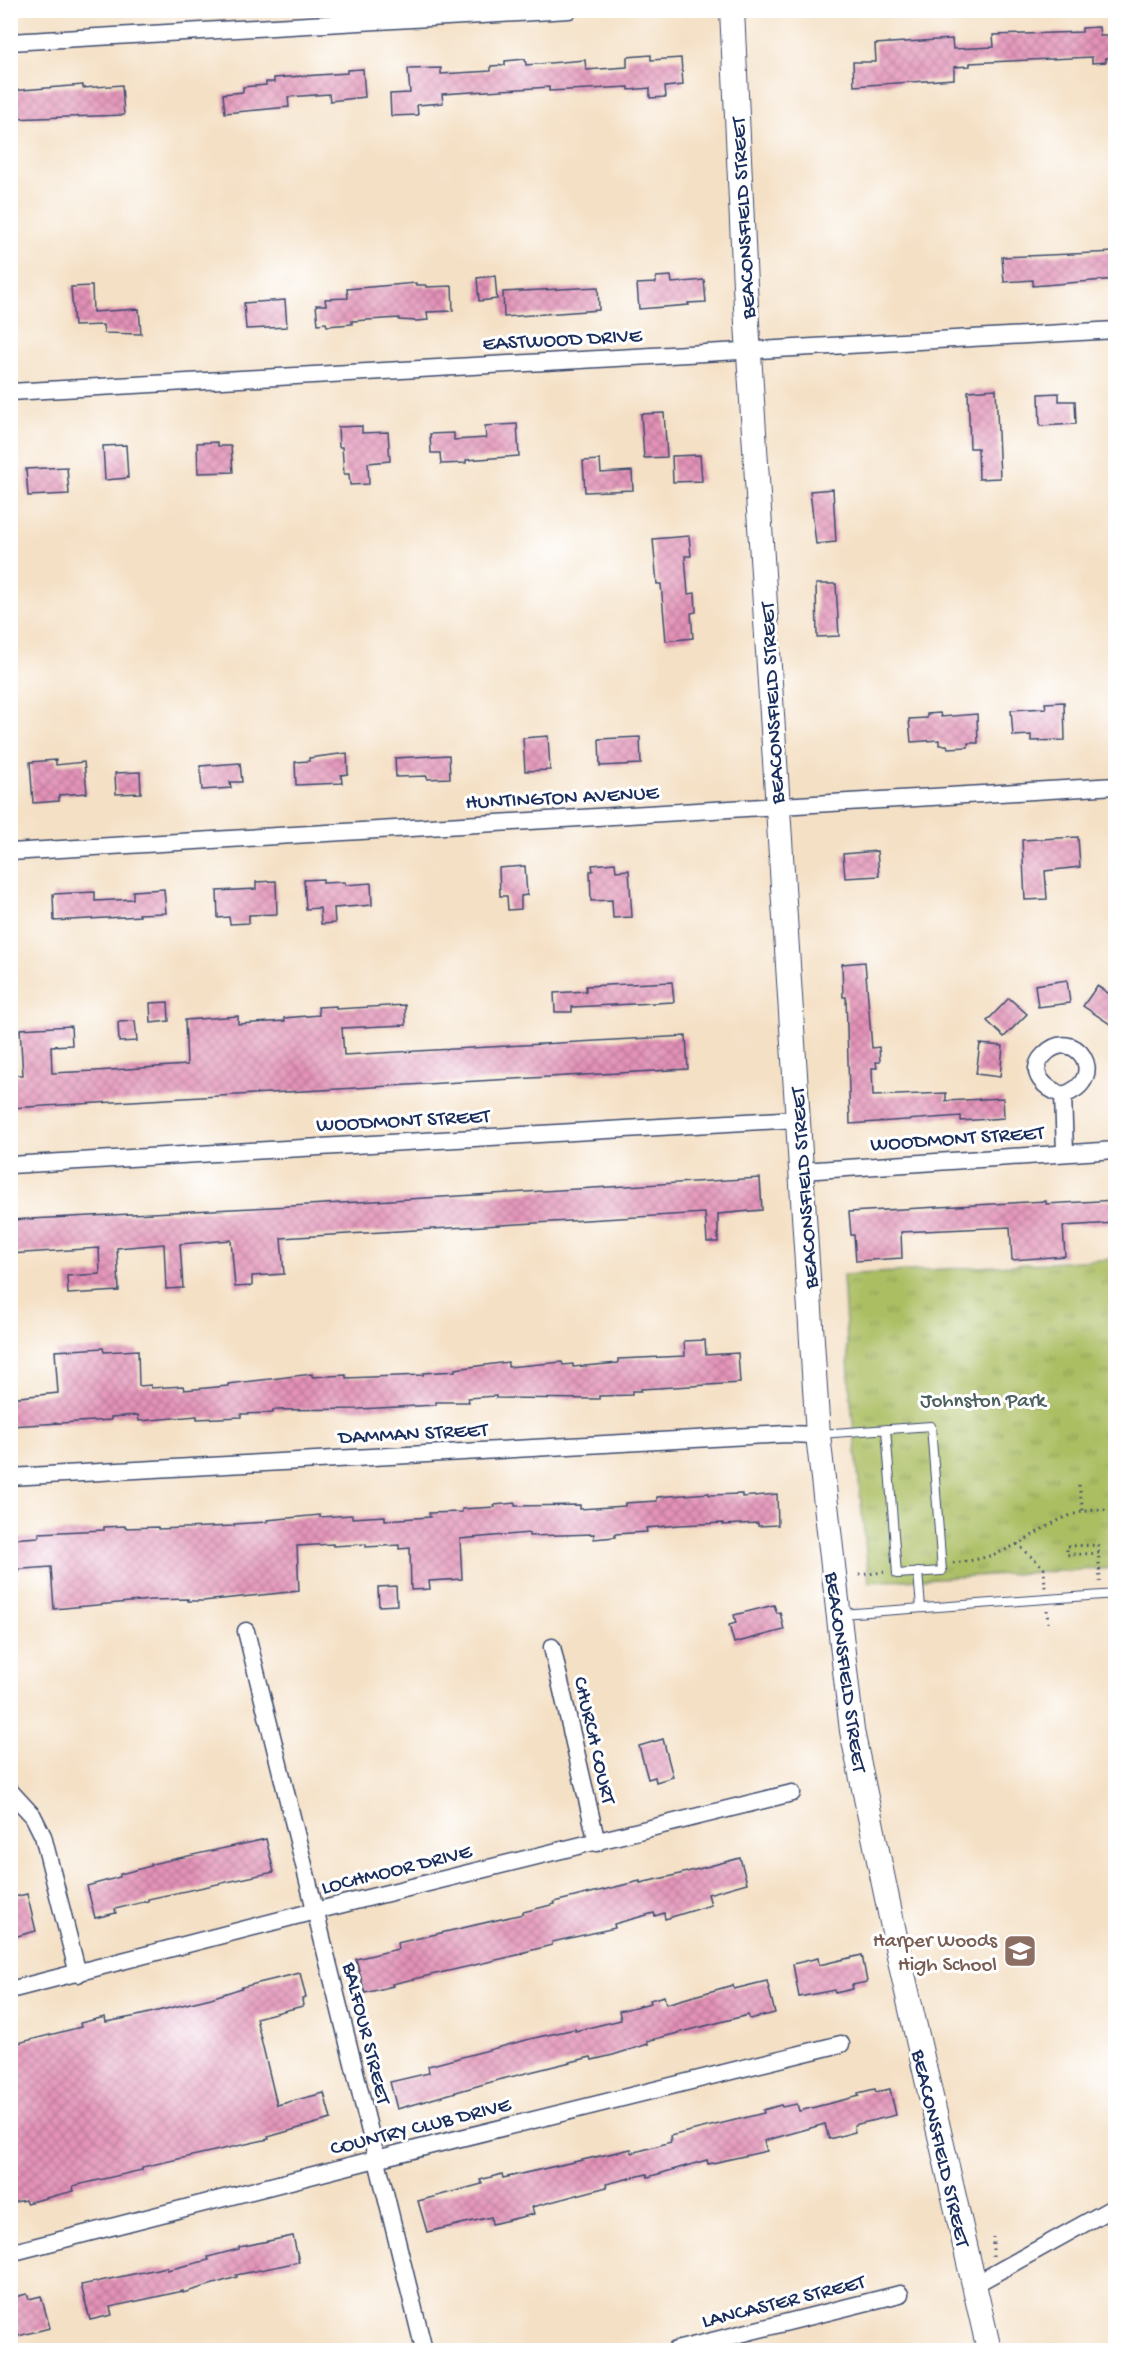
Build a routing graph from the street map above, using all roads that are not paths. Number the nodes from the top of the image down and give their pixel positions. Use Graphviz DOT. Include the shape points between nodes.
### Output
graph roads {
  1 [pos="569,10"];
  2 [pos="732,10"];
  3 [pos="10,42"];
  4 [pos="1116,330"];
  5 [pos="749,350"];
  6 [pos="10,392"];
  7 [pos="1116,786"];
  8 [pos="777,805"];
  9 [pos="10,852"];
  10 [pos="1063,1095"];
  11 [pos="798,1119"];
  12 [pos="1116,1150"];
  13 [pos="1065,1152"];
  14 [pos="10,1165"];
  15 [pos="802,1171"];
  16 [pos="886,1429"];
  17 [pos="818,1434"];
  18 [pos="10,1477"];
  19 [pos="918,1572"];
  20 [pos="1116,1594"];
  21 [pos="921,1608"];
  22 [pos="837,1614"];
  23 [pos="246,1631"];
  24 [pos="552,1647"];
  25 [pos="10,1791"];
  26 [pos="792,1793"];
  27 [pos="597,1843"];
  28 [pos="315,1911"];
  29 [pos="78,1974"];
  30 [pos="10,1990"];
  31 [pos="841,2044"];
  32 [pos="376,2159"];
  33 [pos="1116,2206"];
  34 [pos="10,2253"];
  35 [pos="972,2286"];
  36 [pos="900,2294"];
  37 [pos="424,2350"];
  38 [pos="676,2350"];
  39 [pos="989,2350"];
  1 -- 3 [label="street"];
  2 -- 5 [label="street, BEACONSFIELD STREET"];
  4 -- 5 [label="street, EASTWOOD DRIVE"];
  5 -- 6 [label="street, EASTWOOD DRIVE"];
  5 -- 8 [label="street, BEACONSFIELD STREET"];
  7 -- 8 [label="street, HUNTINGTON AVENUE"];
  8 -- 9 [label="street, HUNTINGTON AVENUE"];
  8 -- 11 [label="street, BEACONSFIELD STREET"];
  10 -- 13 [label="street"];
  11 -- 14 [label="street, WOODMONT STREET"];
  11 -- 15 [label="street, BEACONSFIELD STREET"];
  12 -- 13 [label="street, WOODMONT STREET"];
  13 -- 15 [label="street, WOODMONT STREET"];
  15 -- 17 [label="street, BEACONSFIELD STREET"];
  16 -- 17 [label="lane"];
  16 -- 19 [label="lane" via="897,1574"];
  16 -- 19 [label="lane" via="931,1426 942,1570"];
  17 -- 18 [label="street, DAMMAN STREET"];
  17 -- 22 [label="street, BEACONSFIELD STREET"];
  19 -- 21 [label="lane"];
  20 -- 21 [label="lane"];
  21 -- 22 [label="lane"];
  22 -- 35 [label="street, BEACONSFIELD STREET" via="852,1731"];
  23 -- 28 [label="street, BALFOUR STREET"];
  24 -- 27 [label="street, CHURCH COURT"];
  25 -- 29 [label="street" via="33,1816 43,1836"];
  26 -- 27 [label="street, LOCHMOOR DRIVE"];
  27 -- 28 [label="street, LOCHMOOR DRIVE"];
  28 -- 29 [label="street, LOCHMOOR DRIVE"];
  28 -- 32 [label="street, BALFOUR STREET"];
  29 -- 30 [label="street, LOCHMOOR DRIVE"];
  31 -- 32 [label="street, COUNTRY CLUB DRIVE"];
  32 -- 34 [label="street, COUNTRY CLUB DRIVE"];
  32 -- 37 [label="street, BALFOUR STREET"];
  33 -- 35 [label="street"];
  35 -- 39 [label="street, BEACONSFIELD STREET"];
  36 -- 38 [label="street, LANCASTER STREET"];
}
